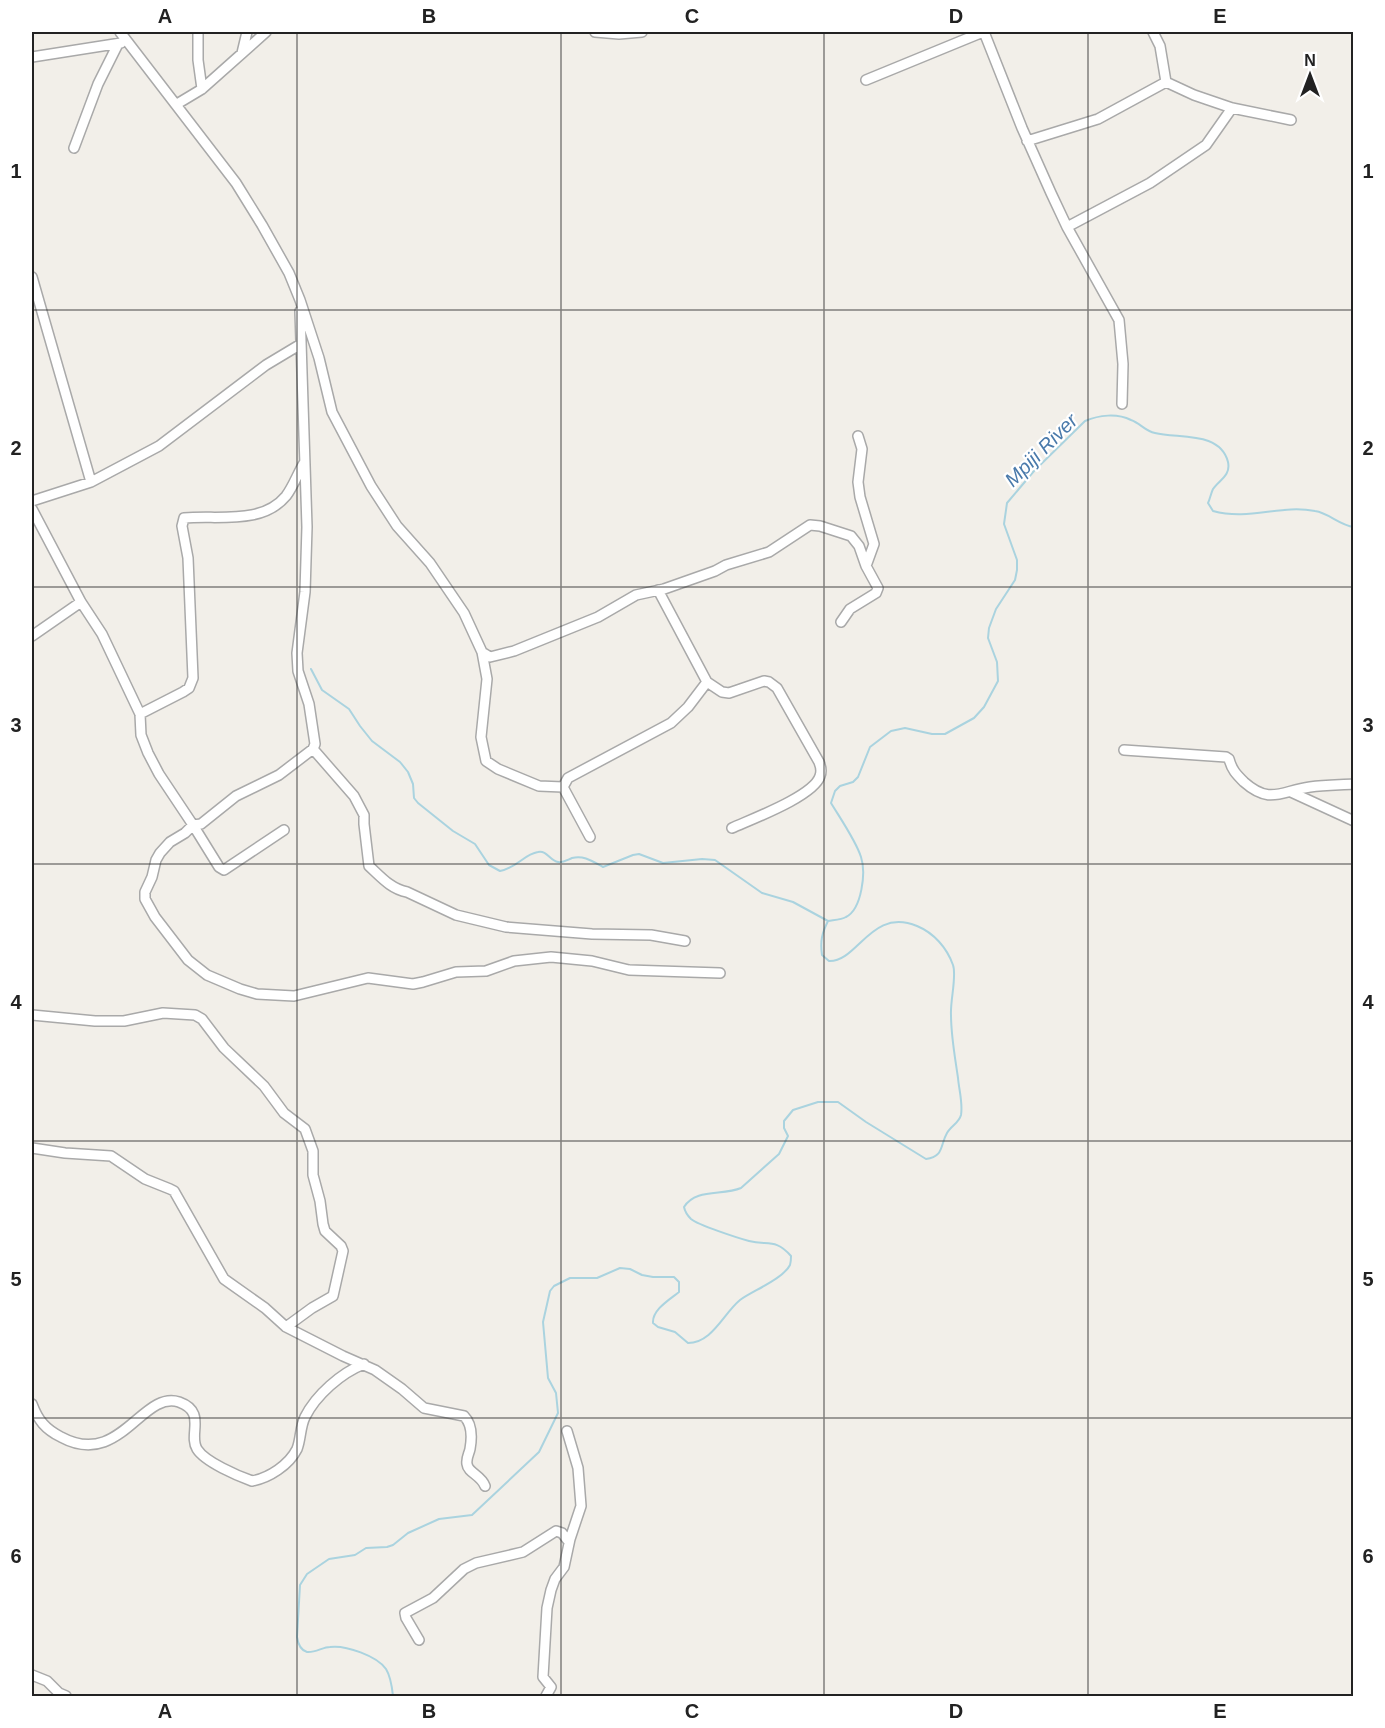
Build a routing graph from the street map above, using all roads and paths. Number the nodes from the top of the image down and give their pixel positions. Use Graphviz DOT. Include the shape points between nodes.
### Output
graph roads {
  1 [pos="120,32"];
  2 [pos="198,32"];
  3 [pos="247,32"];
  4 [pos="266,32"];
  5 [pos="595,32"];
  6 [pos="642,32"];
  7 [pos="983,32"];
  8 [pos="1153,32"];
  9 [pos="122,43"];
  10 [pos="242,53"];
  11 [pos="32,57"];
  12 [pos="866,81"];
  13 [pos="1166,82"];
  14 [pos="202,88"];
  15 [pos="177,104"];
  16 [pos="1232,108"];
  17 [pos="1291,120"];
  18 [pos="1028,141"];
  19 [pos="74,148"];
  20 [pos="1067,227"];
  21 [pos="32,277"];
  22 [pos="300,300"];
  23 [pos="301,344"];
  24 [pos="1122,404"];
  25 [pos="858,436"];
  26 [pos="304,463"];
  27 [pos="91,482"];
  28 [pos="32,501"];
  29 [pos="32,509"];
  30 [pos="866,566"];
  31 [pos="658,590"];
  32 [pos="81,602"];
  33 [pos="841,622"];
  34 [pos="32,636"];
  35 [pos="482,652"];
  36 [pos="707,682"];
  37 [pos="140,714"];
  38 [pos="313,749"];
  39 [pos="1124,750"];
  40 [pos="1353,784"];
  41 [pos="563,787"];
  42 [pos="1291,792"];
  43 [pos="1353,821"];
  44 [pos="193,825"];
  45 [pos="732,828"];
  46 [pos="284,830"];
  47 [pos="590,837"];
  48 [pos="685,941"];
  49 [pos="720,973"];
  50 [pos="32,1015"];
  51 [pos="32,1148"];
  52 [pos="286,1327"];
  53 [pos="364,1364"];
  54 [pos="32,1404"];
  55 [pos="567,1431"];
  56 [pos="485,1486"];
  57 [pos="569,1542"];
  58 [pos="419,1640"];
  59 [pos="32,1675"];
  60 [pos="66,1696"];
  61 [pos="546,1696"];
  1 -- 9 [label="street"];
  2 -- 14 [label="street"];
  3 -- 10 [label="street"];
  4 -- 10 [label="street"];
  5 -- 6 [label="street"];
  7 -- 12 [label="street"];
  7 -- 18 [label="street"];
  8 -- 13 [label="street" via="1160,46"];
  9 -- 11 [label="street"];
  9 -- 15 [label="street"];
  9 -- 19 [label="street" via="98,84"];
  10 -- 14 [label="street"];
  13 -- 16 [label="street"];
  13 -- 18 [label="street" via="1115,111"];
  14 -- 15 [label="street"];
  15 -- 22 [label="street" via="236,183 289,273"];
  16 -- 17 [label="street"];
  16 -- 20 [label="street" via="1206,145 1150,183"];
  18 -- 20 [label="street"];
  20 -- 24 [label="street" via="1119,320"];
  21 -- 27 [label="street"];
  22 -- 23 [label="street"];
  22 -- 35 [label="street" via="332,412 371,486 397,526 440,576 464,613"];
  23 -- 26 [label="street"];
  23 -- 27 [label="street" via="266,365 159,446"];
  25 -- 30 [label="street" via="862,449 860,497 874,544"];
  26 -- 37 [label="street" via="286,496 265,512 252,516 184,518 193,678 189,688"];
  26 -- 38 [label="street" via="305,591 297,653 298,672 309,704"];
  27 -- 28 [label="street"];
  29 -- 32 [label="street"];
  30 -- 31 [label="street" via="851,536 810,525 769,552"];
  30 -- 33 [label="street" via="878,588 876,593 850,609"];
  31 -- 35 [label="street" via="636,596 598,617 514,651 490,657"];
  31 -- 36 [label="street"];
  32 -- 34 [label="street"];
  32 -- 37 [label="street" via="102,634"];
  35 -- 41 [label="street" via="487,679 481,737 486,761 539,786"];
  36 -- 41 [label="street" via="671,723 568,778"];
  36 -- 45 [label="street" via="729,693 770,682 821,768 817,783 806,792"];
  37 -- 44 [label="street" via="141,735 148,753"];
  38 -- 44 [label="street" via="279,775 236,796 201,824"];
  38 -- 48 [label="street" via="354,796 364,815 369,866 399,891 456,915 506,927 651,934"];
  39 -- 42 [label="street" via="1226,757 1233,771 1256,792"];
  40 -- 42 [label="street"];
  41 -- 47 [label="street"];
  42 -- 43 [label="street"];
  44 -- 46 [label="street" via="224,870"];
  44 -- 49 [label="street" via="160,853 145,899 188,960 207,975 257,994 294,996 368,978 413,984 456,972 486,971 514,961 551,957 629,970"];
  50 -- 52 [label="street" via="97,1021 124,1021 163,1013 195,1015 264,1086 284,1113 303,1126 313,1150 313,1175 325,1231 344,1251 333,1296"];
  51 -- 52 [label="street" via="111,1156 145,1179 174,1191 225,1279"];
  52 -- 53 [label="street"];
  53 -- 54 [label="street" via="330,1386 314,1404 305,1417 297,1449 286,1464 252,1481 225,1470 200,1452 195,1444 195,1418 180,1403 165,1402 114,1439 93,1444 71,1441 52,1432 39,1421"];
  53 -- 56 [label="street" via="393,1381 424,1408 469,1420 471,1445 467,1466 482,1478"];
  55 -- 57 [label="street" via="578,1468 581,1506"];
  57 -- 58 [label="street" via="556,1531 523,1552 464,1569 433,1598 405,1613"];
  57 -- 61 [label="street" via="564,1567 554,1582 547,1608 543,1677 551,1688"];
  59 -- 60 [label="street"];
}
